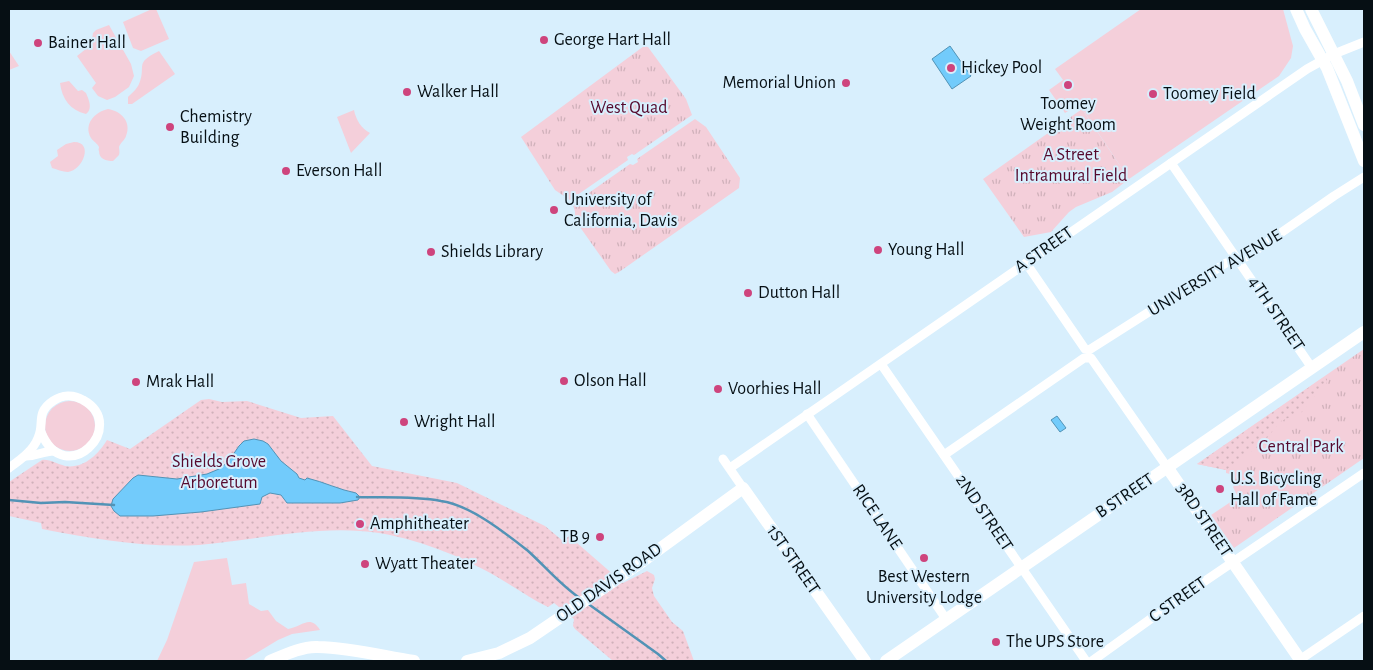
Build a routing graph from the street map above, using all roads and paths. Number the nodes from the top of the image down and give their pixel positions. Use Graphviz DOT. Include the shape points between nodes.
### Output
graph roads {
  1 [pos="1296,9"];
  2 [pos="1311,9"];
  3 [pos="1364,42"];
  4 [pos="1328,57"];
  5 [pos="1364,125"];
  6 [pos="1364,161"];
  7 [pos="1171,163"];
  8 [pos="1364,177"];
  9 [pos="1239,260"];
  10 [pos="1026,263"];
  11 [pos="1364,332"];
  12 [pos="1089,354"];
  13 [pos="881,364"];
  14 [pos="1312,368"];
  15 [pos="807,414"];
  16 [pos="41,432"];
  17 [pos="54,451"];
  18 [pos="944,455"];
  19 [pos="26,456"];
  20 [pos="723,459"];
  21 [pos="1167,467"];
  22 [pos="9,468"];
  23 [pos="730,468"];
  24 [pos="1364,473"];
  25 [pos="743,488"];
  26 [pos="1233,562"];
  27 [pos="1021,568"];
  28 [pos="1364,616"];
  29 [pos="946,619"];
  30 [pos="326,648"];
  31 [pos="270,661"];
  32 [pos="287,661"];
  33 [pos="414,661"];
  34 [pos="467,661"];
  35 [pos="865,661"];
  36 [pos="886,661"];
  37 [pos="1086,661"];
  38 [pos="1092,661"];
  39 [pos="1300,661"];
  1 -- 4 [label="street" via="1305,29"];
  2 -- 4 [label="street"];
  3 -- 4 [label="street, A STREET"];
  4 -- 5 [label="street" via="1347,81"];
  4 -- 6 [label="street"];
  4 -- 7 [label="street, A STREET"];
  7 -- 9 [label="street, 4TH STREET"];
  7 -- 10 [label="street, A STREET"];
  8 -- 9 [label="street, UNIVERSITY AVENUE"];
  9 -- 12 [label="street, UNIVERSITY AVENUE" via="1226,263"];
  9 -- 14 [label="street, 4TH STREET"];
  10 -- 12 [label="street, 3RD STREET"];
  10 -- 13 [label="street, A STREET"];
  11 -- 14 [label="street, B STREET"];
  12 -- 18 [label="street, UNIVERSITY AVENUE"];
  12 -- 21 [label="street, 3RD STREET"];
  13 -- 15 [label="street, A STREET"];
  13 -- 18 [label="street, 2ND STREET"];
  14 -- 21 [label="street, B STREET"];
  15 -- 23 [label="street, A STREET"];
  15 -- 29 [label="street, RICE LANE"];
  16 -- 17 [label="street"];
  16 -- 17 [label="street" via="43,412 59,398 77,397 96,412 98,435 93,445 70,456"];
  16 -- 19 [label="street"];
  17 -- 19 [label="street"];
  18 -- 27 [label="street, 2ND STREET"];
  19 -- 22 [label="street"];
  20 -- 23 [label="street, 1ST STREET"];
  21 -- 26 [label="street, 3RD STREET"];
  21 -- 27 [label="street, B STREET"];
  23 -- 25 [label="street, 1ST STREET"];
  24 -- 26 [label="street, C STREET"];
  25 -- 34 [label="street, OLD DAVIS ROAD" via="530,638 499,653"];
  25 -- 35 [label="street, 1ST STREET"];
  26 -- 38 [label="street, C STREET"];
  26 -- 39 [label="street, 3RD STREET"];
  27 -- 29 [label="street, B STREET"];
  27 -- 37 [label="street, 2ND STREET"];
  28 -- 39 [label="street"];
  29 -- 36 [label="street, B STREET"];
  30 -- 31 [label="street" via="306,649"];
  30 -- 32 [label="street"];
  30 -- 33 [label="street" via="350,649"];
}
